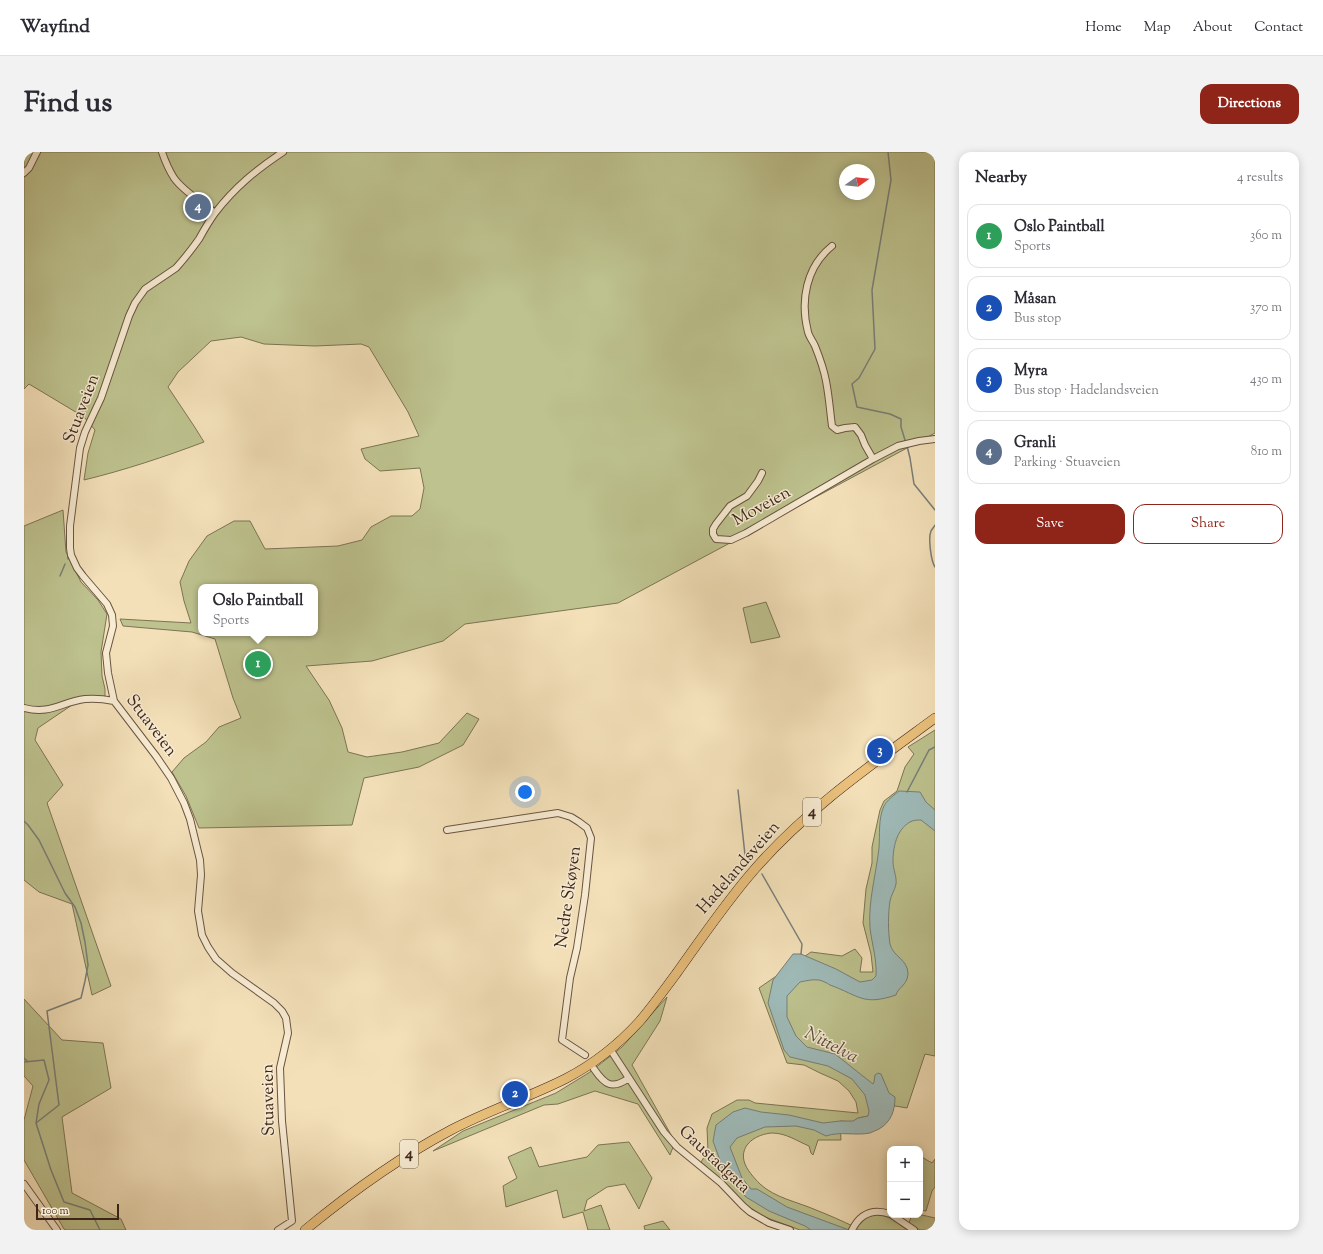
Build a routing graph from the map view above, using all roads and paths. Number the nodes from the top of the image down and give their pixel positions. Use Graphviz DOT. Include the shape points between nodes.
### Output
graph roads {
  1 [pos="37,152"];
  2 [pos="162,152"];
  3 [pos="283,152"];
  4 [pos="24,173"];
  5 [pos="215,213"];
  6 [pos="832,246"];
  7 [pos="935,439"];
  8 [pos="873,459"];
  9 [pos="762,473"];
  10 [pos="114,701"];
  11 [pos="24,708"];
  12 [pos="935,718"];
  13 [pos="447,830"];
  14 [pos="610,1049"];
  15 [pos="584,1055"];
  16 [pos="594,1069"];
  17 [pos="630,1078"];
  18 [pos="24,1184"];
  19 [pos="887,1213"];
  20 [pos="897,1218"];
  21 [pos="853,1228"];
  22 [pos="57,1230"];
  23 [pos="278,1230"];
  24 [pos="305,1230"];
  25 [pos="790,1230"];
  26 [pos="914,1230"];
  1 -- 4 [label="street"];
  2 -- 5 [label="street" via="175,179"];
  3 -- 5 [label="street, Stuaveien" via="245,180"];
  5 -- 10 [label="street, Stuaveien" via="176,268 145,289 135,303 102,398 80,448 70,526 70,548 77,568 108,604 112,615 113,626 106,653"];
  6 -- 8 [label="street" via="823,253 807,283 805,307 808,334 815,346 826,381 832,426 837,430 854,427 862,435"];
  7 -- 8 [label="street, Moveien" via="898,446"];
  8 -- 9 [label="street, Moveien" via="746,533 731,540 716,539 713,534 716,524 730,506 748,496"];
  10 -- 11 [label="street" via="100,698 85,699 49,710 35,711"];
  10 -- 23 [label="street, Stuaveien" via="166,770 184,803 200,860 199,923 208,947 216,959 232,973 274,1002 286,1018 288,1033 280,1068 282,1121 292,1221"];
  12 -- 14 [label="highway, Hadelandsveien / 4" via="833,794 777,845 733,896 645,1015"];
  13 -- 15 [label="street, Nedre Skøyen" via="558,813 571,817 587,828 591,838 585,895 562,1040"];
  14 -- 17 [label="street, Gaustadgata"];
  14 -- 24 [label="highway, 4" via="565,1079 462,1125 422,1146 366,1182"];
  16 -- 17 [label="street" via="602,1080 609,1084 620,1083"];
  17 -- 25 [label="street, Gaustadgata" via="664,1132 677,1147 721,1183 750,1212 769,1223"];
  18 -- 22 [label="street"];
  19 -- 21 [label="street" via="868,1213 859,1218"];
  20 -- 26 [label="street"];
}
